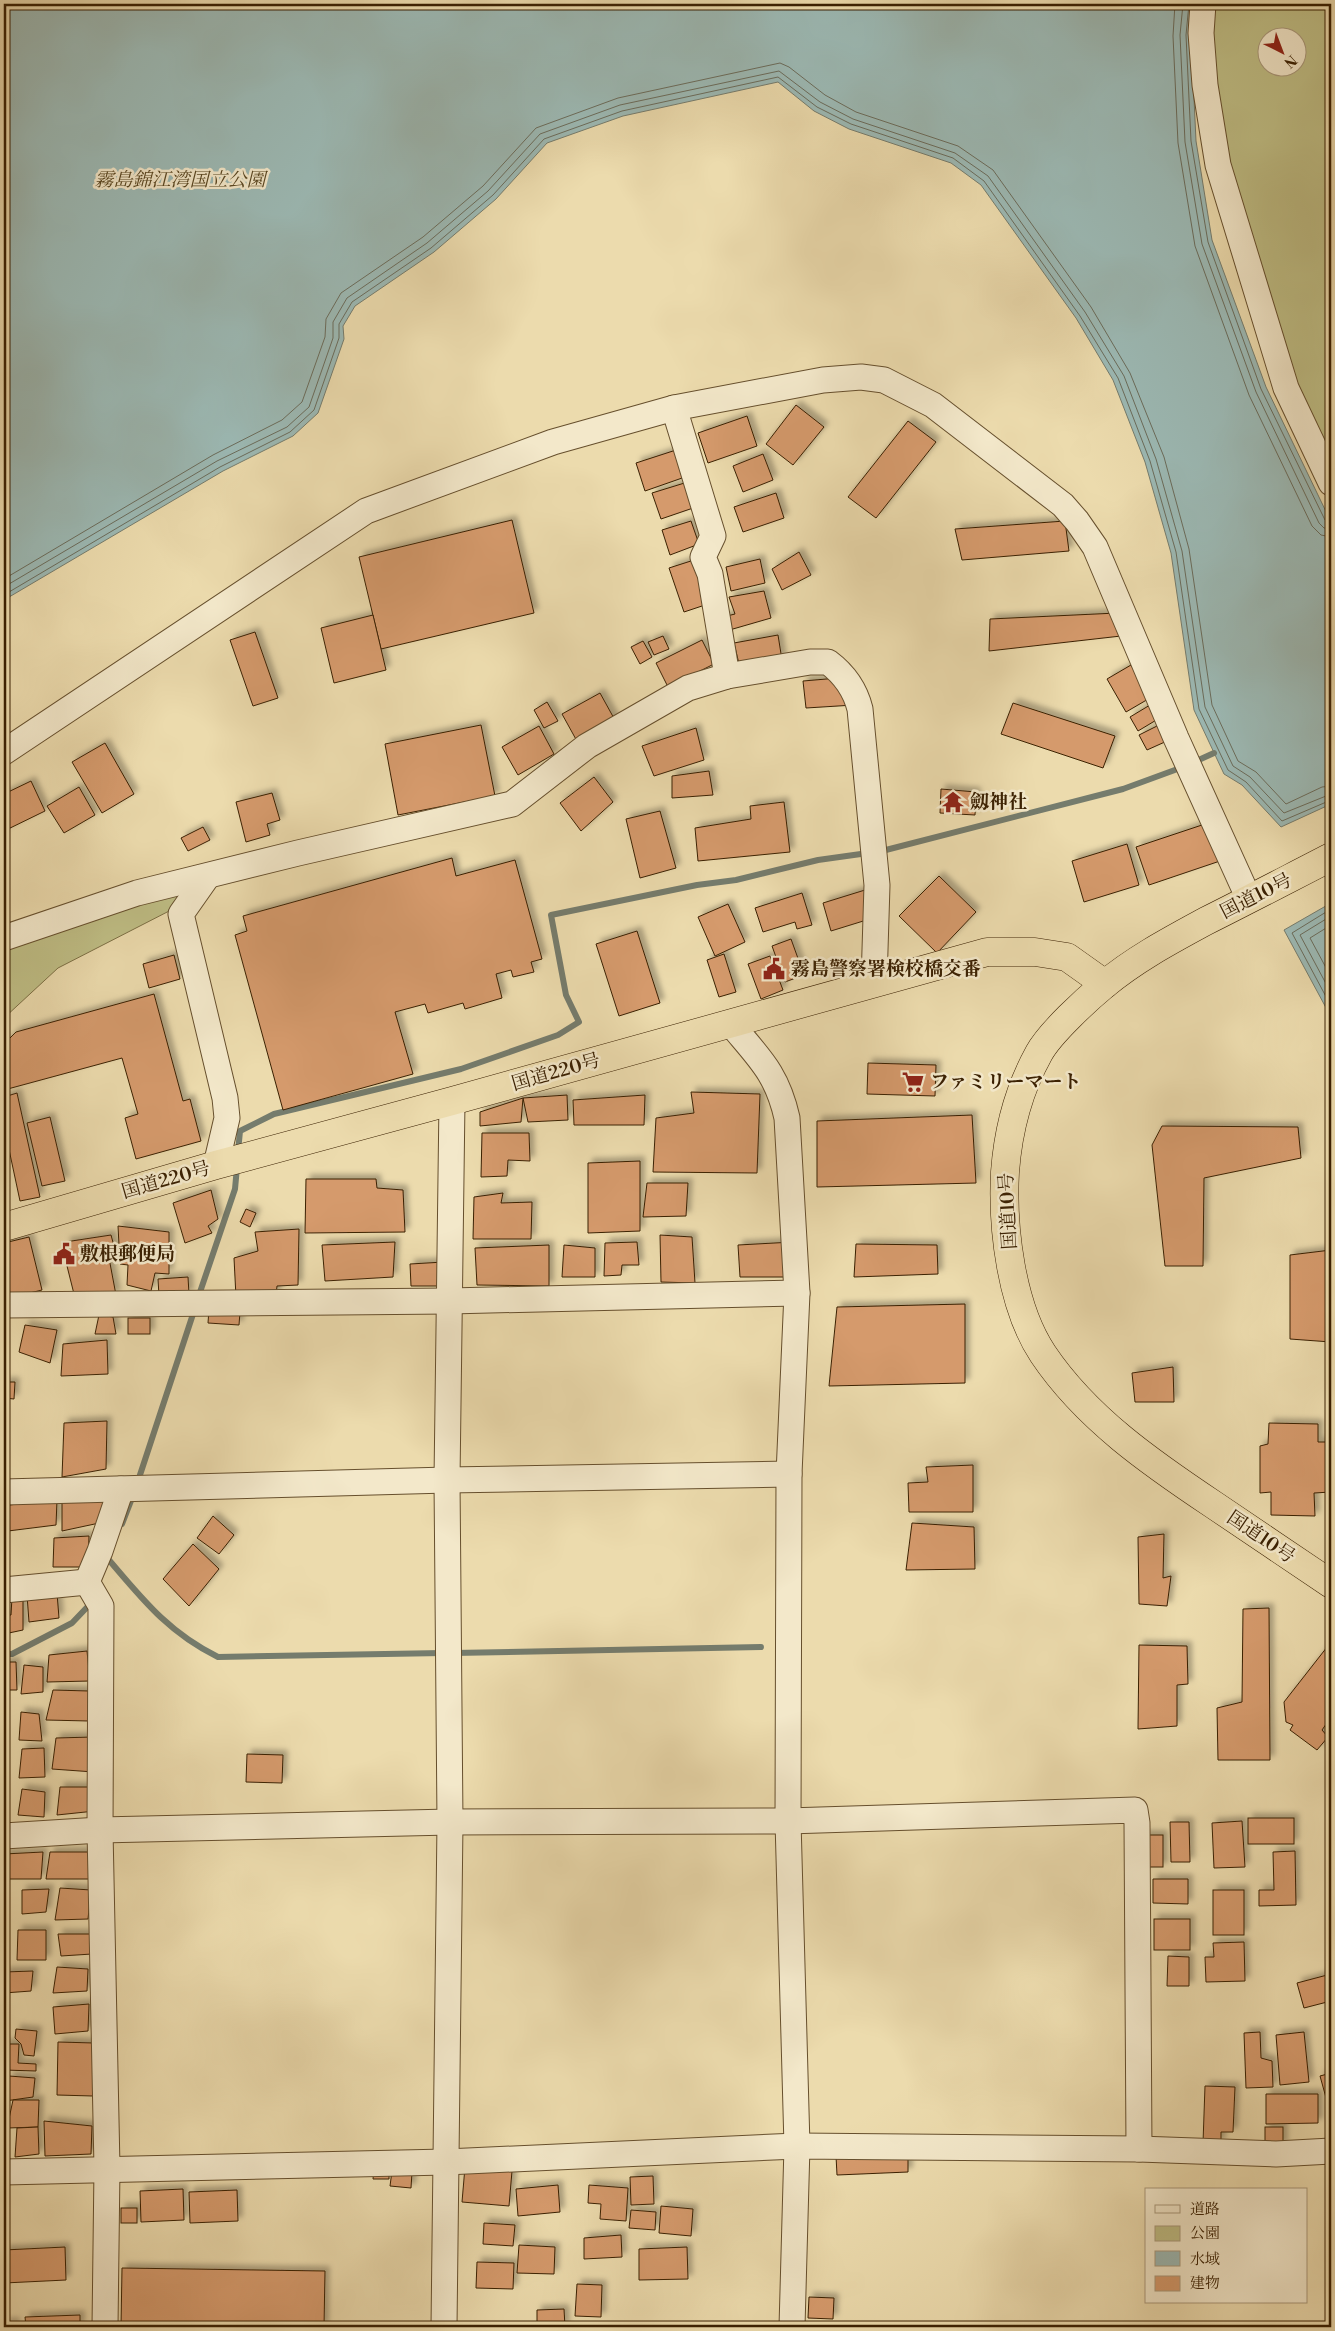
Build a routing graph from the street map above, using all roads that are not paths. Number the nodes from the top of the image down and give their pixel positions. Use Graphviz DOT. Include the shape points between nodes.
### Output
graph roads {
  1 [pos="1204,4"];
  2 [pos="674,408"];
  3 [pos="1331,483"];
  4 [pos="727,676"];
  5 [pos="4,752"];
  6 [pos="1331,857"];
  7 [pos="206,877"];
  8 [pos="1256,895"];
  9 [pos="4,938"];
  10 [pos="874,982"];
  11 [pos="1105,984"];
  12 [pos="730,1023"];
  13 [pos="452,1102"];
  14 [pos="216,1165"];
  15 [pos="4,1227"];
  16 [pos="797,1293"];
  17 [pos="450,1301"];
  18 [pos="4,1305"];
  19 [pos="789,1474"];
  20 [pos="447,1480"];
  21 [pos="121,1489"];
  22 [pos="4,1492"];
  23 [pos="87,1582"];
  24 [pos="1331,1584"];
  25 [pos="4,1590"];
  26 [pos="788,1821"];
  27 [pos="450,1822"];
  28 [pos="100,1830"];
  29 [pos="4,1836"];
  30 [pos="797,2146"];
  31 [pos="1139,2149"];
  32 [pos="1331,2151"];
  33 [pos="446,2162"];
  34 [pos="107,2168"];
  35 [pos="4,2172"];
  36 [pos="105,2327"];
  37 [pos="444,2327"];
  38 [pos="792,2327"];
  1 -- 3 [label="street" via="1201,33 1205,85 1218,165 1286,388"];
  2 -- 4 [label="street" via="713,536 703,557 710,574"];
  2 -- 5 [label="street" via="553,442 366,511"];
  2 -- 8 [label="street" via="781,386 861,377 884,380 934,405 1063,506 1095,547 1176,738"];
  4 -- 7 [label="street" via="688,688 587,746 512,804"];
  4 -- 10 [label="street" via="828,662 848,681 857,698 877,885"];
  6 -- 8 [label="highway, 国道10号"];
  7 -- 9 [label="street" via="137,893"];
  7 -- 14 [label="street" via="180,914 225,1098 227,1118"];
  8 -- 11 [label="highway, 国道10号" via="1164,943"];
  10 -- 11 [label="highway, 国道220号" via="987,952 1035,952 1066,958"];
  10 -- 12 [label="highway, 国道220号"];
  11 -- 24 [label="highway, 国道10号" via="1075,1011 1040,1051 1020,1096 1007,1146 1004,1202 1011,1266 1025,1314 1042,1352 1074,1394 1112,1431 1156,1466"];
  12 -- 13 [label="highway, 国道220号"];
  12 -- 16 [label="street" via="771,1073 782,1094 787,1118"];
  13 -- 14 [label="highway, 国道220号"];
  13 -- 17 [label="street"];
  14 -- 15 [label="highway, 国道220号"];
  16 -- 17 [label="street"];
  16 -- 19 [label="street"];
  17 -- 18 [label="street"];
  17 -- 20 [label="street"];
  19 -- 20 [label="street"];
  19 -- 26 [label="street"];
  20 -- 21 [label="street"];
  20 -- 27 [label="street"];
  21 -- 22 [label="street"];
  21 -- 23 [label="street"];
  23 -- 25 [label="street"];
  23 -- 28 [label="street" via="101,1606"];
  26 -- 27 [label="street"];
  26 -- 30 [label="street"];
  26 -- 31 [label="street" via="1135,1810"];
  27 -- 28 [label="street"];
  27 -- 33 [label="street"];
  28 -- 29 [label="street"];
  28 -- 34 [label="street"];
  30 -- 31 [label="street"];
  30 -- 33 [label="street"];
  30 -- 38 [label="street"];
  31 -- 32 [label="street" via="1276,2154"];
  33 -- 34 [label="street"];
  33 -- 37 [label="street"];
  34 -- 35 [label="street"];
  34 -- 36 [label="street"];
}
